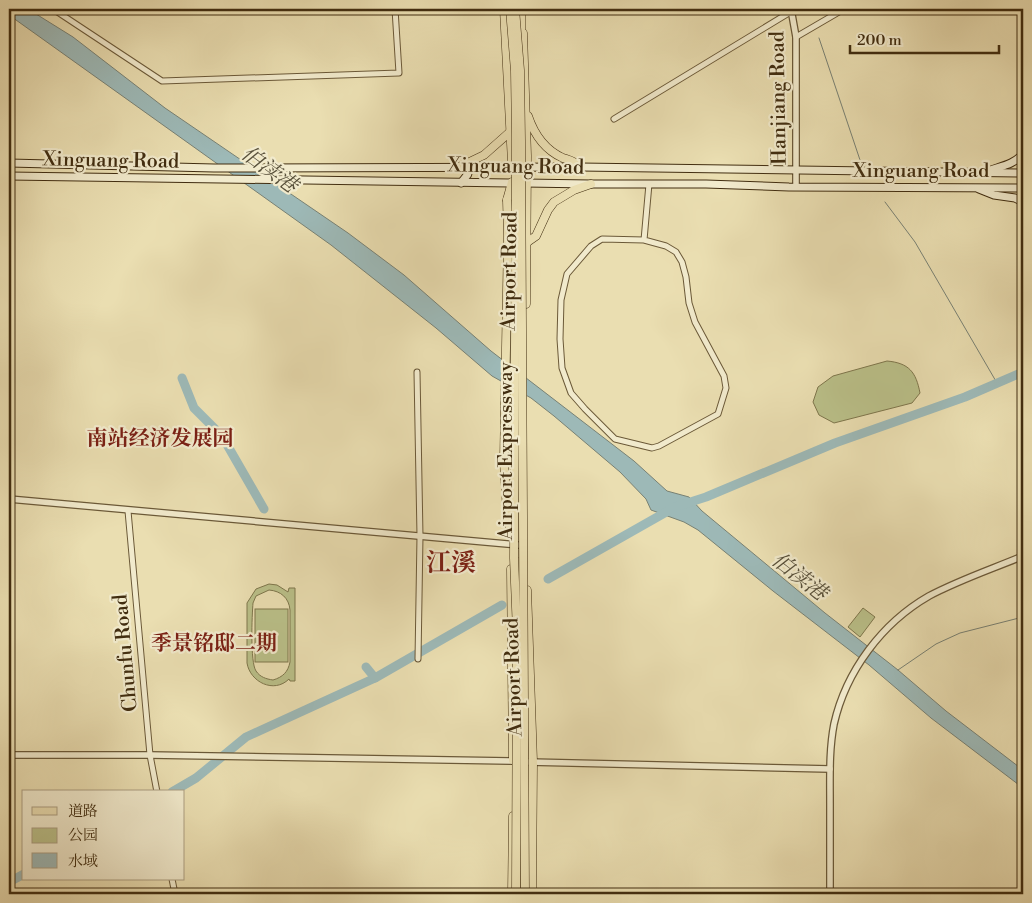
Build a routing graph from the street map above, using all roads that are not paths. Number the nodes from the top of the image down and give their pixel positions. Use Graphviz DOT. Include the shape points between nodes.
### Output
graph roads {
  1 [pos="53,9"];
  2 [pos="395,9"];
  3 [pos="504,9"];
  4 [pos="510,9"];
  5 [pos="515,9"];
  6 [pos="521,9"];
  7 [pos="844,9"];
  8 [pos="792,10"];
  9 [pos="796,37"];
  10 [pos="520,70"];
  11 [pos="526,108"];
  12 [pos="614,118"];
  13 [pos="511,131"];
  14 [pos="1023,154"];
  15 [pos="9,163"];
  16 [pos="580,166"];
  17 [pos="460,167"];
  18 [pos="512,167"];
  19 [pos="527,167"];
  20 [pos="796,170"];
  21 [pos="983,172"];
  22 [pos="1023,173"];
  23 [pos="9,176"];
  24 [pos="512,182"];
  25 [pos="461,183"];
  26 [pos="527,183"];
  27 [pos="591,184"];
  28 [pos="649,184"];
  29 [pos="796,187"];
  30 [pos="977,187"];
  31 [pos="1023,188"];
  32 [pos="1023,202"];
  33 [pos="644,240"];
  34 [pos="526,243"];
  35 [pos="417,372"];
  36 [pos="9,499"];
  37 [pos="128,511"];
  38 [pos="420,536"];
  39 [pos="511,544"];
  40 [pos="525,546"];
  41 [pos="1023,556"];
  42 [pos="514,558"];
  43 [pos="418,660"];
  44 [pos="9,755"];
  45 [pos="150,755"];
  46 [pos="513,761"];
  47 [pos="533,762"];
  48 [pos="830,769"];
  49 [pos="157,790"];
  50 [pos="172,880"];
  51 [pos="175,894"];
  52 [pos="514,894"];
  53 [pos="525,894"];
  54 [pos="532,894"];
  55 [pos="830,894"];
  1 -- 2 [label="street" via="162,81 399,72"];
  3 -- 13 [label="main road, Airport Road"];
  4 -- 42 [label="main road, Airport Expressway, bridge" via="516,137"];
  5 -- 10 [label="main road, Airport Expressway, bridge"];
  6 -- 10 [label="main road, bridge"];
  6 -- 11 [label="main road, Airport Road"];
  7 -- 9 [label="street"];
  8 -- 9 [label="street, Hanjiang Road"];
  8 -- 12 [label="street"];
  9 -- 20 [label="street, Hanjiang Road"];
  10 -- 53 [label="main road, Airport Expressway, bridge"];
  11 -- 16 [label="main road" via="530,123 546,148"];
  11 -- 19 [label="main road, Airport Road"];
  13 -- 17 [label="main road" via="484,155"];
  13 -- 18 [label="main road, Airport Road"];
  14 -- 21 [label="main road" via="1016,161"];
  15 -- 17 [label="main road, Xinguang Road" via="214,168"];
  16 -- 19 [label="main road, Xinguang Road"];
  16 -- 20 [label="main road, Xinguang Road"];
  17 -- 18 [label="main road, Xinguang Road"];
  17 -- 25 [label="main road" via="468,174"];
  18 -- 19 [label="main road, Xinguang Road"];
  18 -- 24 [label="main road, Airport Road"];
  19 -- 26 [label="main road, Airport Road"];
  20 -- 21 [label="main road, Xinguang Road"];
  20 -- 29 [label="street, Hanjiang Road"];
  21 -- 22 [label="main road, Xinguang Road"];
  23 -- 25 [label="main road, Xinguang Road"];
  24 -- 25 [label="main road, Xinguang Road"];
  24 -- 26 [label="main road, Xinguang Road"];
  24 -- 39 [label="main road, Airport Road" via="508,507"];
  24 -- 42 [label="main road, bridge" via="507,200 504,461"];
  26 -- 27 [label="main road, Xinguang Road"];
  26 -- 34 [label="main road, Airport Road"];
  27 -- 28 [label="main road, Xinguang Road"];
  27 -- 34 [label="main road" via="554,202 536,236"];
  28 -- 29 [label="main road, Xinguang Road"];
  28 -- 33 [label="street"];
  29 -- 30 [label="main road, Xinguang Road"];
  30 -- 31 [label="main road, Xinguang Road"];
  30 -- 32 [label="main road"];
  33 -- 33 [label="street" via="602,239 590,246 567,274 560,339 562,368 571,393 615,439 652,448 718,414 726,388 724,376 695,322 684,269 676,252"];
  34 -- 40 [label="main road, Airport Road, bridge"];
  35 -- 38 [label="street"];
  36 -- 37 [label="street"];
  37 -- 38 [label="street"];
  37 -- 45 [label="street, Chunfu Road"];
  38 -- 39 [label="street"];
  38 -- 43 [label="street"];
  39 -- 40 [label="street"];
  39 -- 46 [label="main road, Airport Road"];
  40 -- 47 [label="main road, Airport Road"];
  41 -- 48 [label="street" via="927,597 893,622 878,638 854,672 837,711"];
  42 -- 52 [label="main road, Airport Expressway, bridge" via="517,632"];
  44 -- 45 [label="street"];
  45 -- 46 [label="street"];
  45 -- 49 [label="street, Chunfu Road"];
  46 -- 47 [label="street"];
  46 -- 52 [label="main road, Airport Road"];
  47 -- 48 [label="street"];
  47 -- 54 [label="main road, Airport Road"];
  48 -- 55 [label="street"];
  50 -- 51 [label="street"];
}
